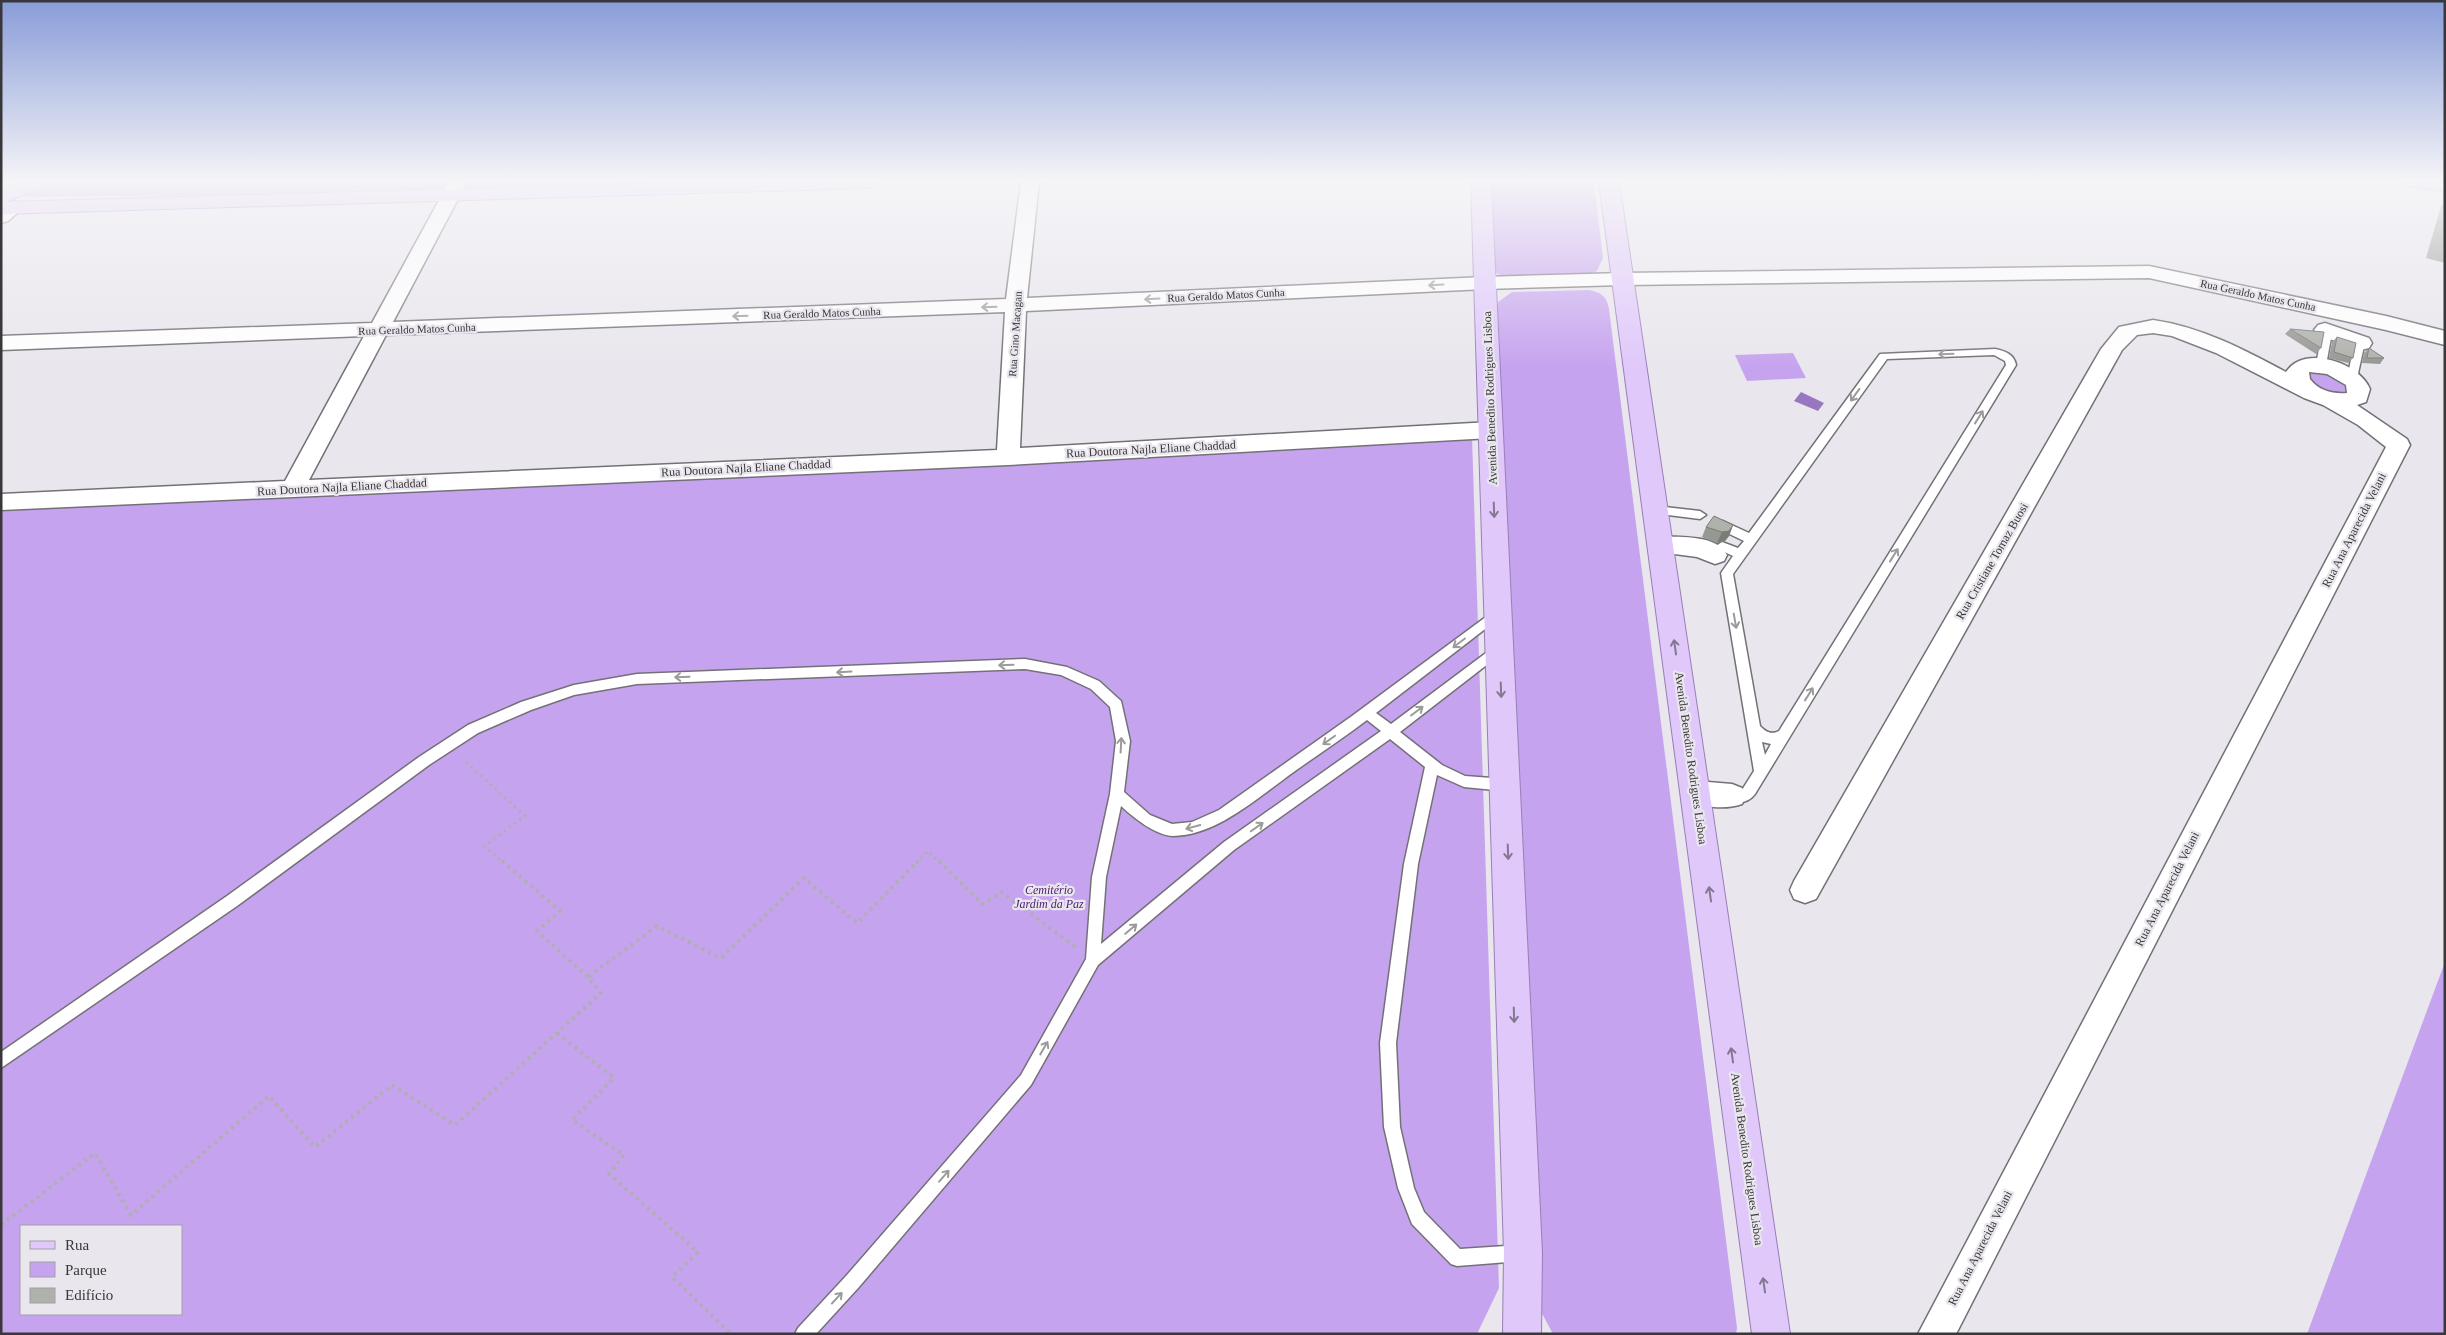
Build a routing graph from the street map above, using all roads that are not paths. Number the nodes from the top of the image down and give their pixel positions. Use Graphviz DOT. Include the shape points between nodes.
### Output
graph roads {
  1 [pos="425,244"];
  2 [pos="1023,244"];
  3 [pos="1483,244"];
  4 [pos="1618,244"];
  5 [pos="1623,279"];
  6 [pos="1485,283"];
  7 [pos="1016,306"];
  8 [pos="2319,309"];
  9 [pos="2386,323"];
  10 [pos="379,330"];
  11 [pos="2325,334"];
  12 [pos="2445,338"];
  13 [pos="1,343"];
  14 [pos="2360,345"];
  15 [pos="2234,352"];
  16 [pos="2316,365"];
  17 [pos="2356,385"];
  18 [pos="2321,396"];
  19 [pos="1491,430"];
  20 [pos="2399,445"];
  21 [pos="1008,456"];
  22 [pos="292,489"];
  23 [pos="1,502"];
  24 [pos="1659,529"];
  25 [pos="1751,539"];
  26 [pos="1719,542"];
  27 [pos="1498,613"];
  28 [pos="1500,649"];
  29 [pos="1367,713"];
  30 [pos="1753,728"];
  31 [pos="1390,732"];
  32 [pos="1783,735"];
  33 [pos="1432,766"];
  34 [pos="1761,772"];
  35 [pos="1505,785"];
  36 [pos="1696,793"];
  37 [pos="1117,794"];
  38 [pos="1732,796"];
  39 [pos="1805,890"];
  40 [pos="1093,960"];
  41 [pos="1,1061"];
  42 [pos="1523,1252"];
  43 [pos="1517,1328"];
  44 [pos="804,1334"];
  45 [pos="1771,1334"];
  46 [pos="1936,1334"];
  1 -- 10 [label="street"];
  2 -- 7 [label="street, Rua Gino Macagan"];
  3 -- 6 [label="main road, Avenida Benedito Rodrigues Lisboa"];
  4 -- 5 [label="main road, Avenida Benedito Rodrigues Lisboa"];
  5 -- 6 [label="street, Rua Geraldo Matos Cunha"];
  5 -- 8 [label="street, Rua Geraldo Matos Cunha" via="2149,272"];
  5 -- 24 [label="main road, Avenida Benedito Rodrigues Lisboa"];
  6 -- 7 [label="street, Rua Geraldo Matos Cunha, one-way"];
  6 -- 19 [label="main road, Avenida Benedito Rodrigues Lisboa"];
  7 -- 10 [label="street, Rua Geraldo Matos Cunha, one-way"];
  7 -- 21 [label="street, Rua Gino Macagan"];
  8 -- 9 [label="street, Rua Geraldo Matos Cunha"];
  8 -- 11 [label="street"];
  9 -- 12 [label="street, Rua Geraldo Matos Cunha"];
  9 -- 14 [label="street"];
  10 -- 13 [label="street, Rua Geraldo Matos Cunha"];
  10 -- 22 [label="street"];
  11 -- 14 [label="street"];
  11 -- 16 [label="lane"];
  14 -- 17 [label="lane"];
  15 -- 16 [label="street, Rua Cristiane Tomaz Buosi"];
  15 -- 18 [label="street, Rua Cristiane Tomaz Buosi"];
  15 -- 39 [label="street, Rua Cristiane Tomaz Buosi" via="2183,332 2154,327 2135,328 2118,340"];
  16 -- 17 [label="street, Rua Cristiane Tomaz Buosi" via="2332,368"];
  16 -- 18 [label="street" via="2302,367 2297,378 2302,385"];
  17 -- 18 [label="street" via="2358,397 2352,400"];
  17 -- 20 [label="street"];
  18 -- 20 [label="street" via="2366,420"];
  19 -- 21 [label="street, Rua Doutora Najla Eliane Chaddad"];
  19 -- 27 [label="main road, Avenida Benedito Rodrigues Lisboa, one-way"];
  20 -- 46 [label="street, Rua Ana Aparecida Velani"];
  21 -- 22 [label="street, Rua Doutora Najla Eliane Chaddad"];
  22 -- 23 [label="street, Rua Doutora Najla Eliane Chaddad"];
  24 -- 26 [label="lane"];
  24 -- 26 [label="street" via="1701,548"];
  36 -- 24 [label="main road, Avenida Benedito Rodrigues Lisboa, one-way"];
  25 -- 26 [label="lane"];
  25 -- 26 [label="lane"];
  32 -- 25 [label="lane, one-way" via="2011,365 2010,360 1995,352 1884,356"];
  26 -- 30 [label="lane, one-way"];
  27 -- 28 [label="main road, Avenida Benedito Rodrigues Lisboa"];
  27 -- 29 [label="lane, one-way"];
  31 -- 28 [label="lane, one-way"];
  28 -- 35 [label="main road, Avenida Benedito Rodrigues Lisboa, one-way"];
  29 -- 31 [label="lane"];
  29 -- 37 [label="lane, one-way" via="1224,814 1193,828 1171,830 1145,819"];
  30 -- 32 [label="lane" via="1769,739"];
  30 -- 34 [label="lane"];
  31 -- 33 [label="lane"];
  40 -- 31 [label="lane, one-way" via="1229,846"];
  32 -- 34 [label="lane"];
  33 -- 35 [label="lane" via="1464,781"];
  33 -- 42 [label="lane" via="1411,864 1388,1043 1392,1127 1406,1188 1418,1218 1457,1258"];
  34 -- 38 [label="lane" via="1745,796"];
  35 -- 42 [label="main road, Avenida Benedito Rodrigues Lisboa, one-way"];
  36 -- 38 [label="street"];
  45 -- 36 [label="main road, Avenida Benedito Rodrigues Lisboa, one-way"];
  37 -- 40 [label="lane" via="1099,877"];
  37 -- 41 [label="lane, one-way" via="1123,741 1116,705 1095,685 1063,670 1025,664 637,679 574,690 526,706 474,729 424,761 232,901"];
  44 -- 40 [label="lane, one-way" via="1026,1080"];
  42 -- 43 [label="main road, Avenida Benedito Rodrigues Lisboa"];
}
